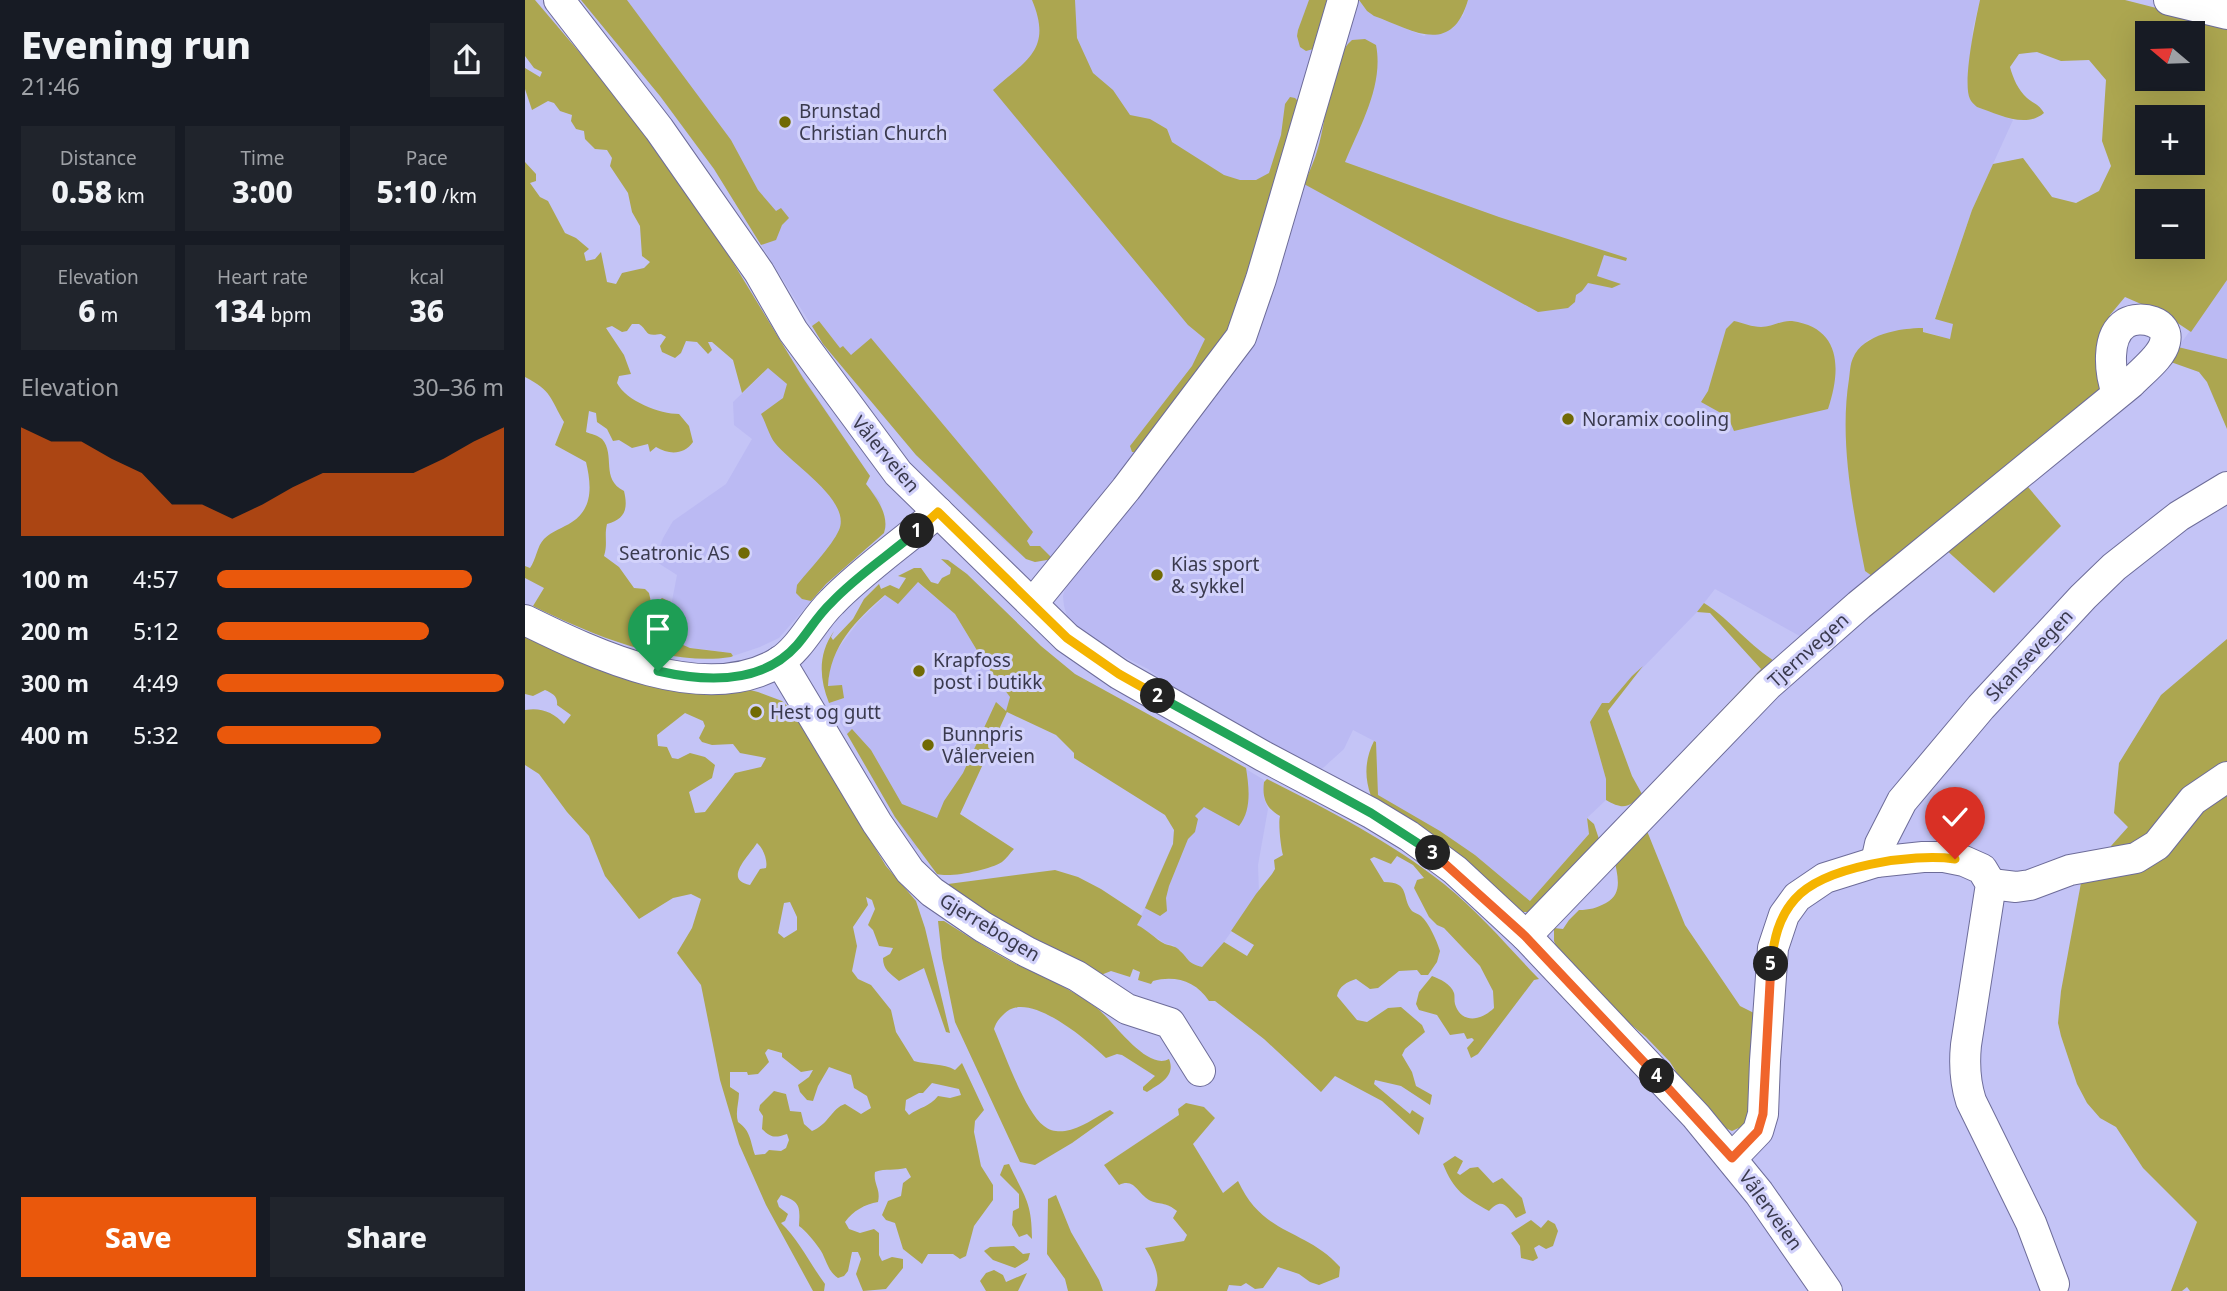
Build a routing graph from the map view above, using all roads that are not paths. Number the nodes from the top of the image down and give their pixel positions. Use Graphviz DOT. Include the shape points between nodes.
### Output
graph roads {
  1 [pos="559,0"];
  2 [pos="1343,0"];
  3 [pos="2169,0"];
  4 [pos="2227,14"];
  5 [pos="2117,393"];
  6 [pos="2227,487"];
  7 [pos="938,512"];
  8 [pos="1033,603"];
  9 [pos="525,620"];
  10 [pos="780,662"];
  11 [pos="2227,777"];
  12 [pos="1876,862"];
  13 [pos="1991,884"];
  14 [pos="1525,936"];
  15 [pos="1200,1071"];
  16 [pos="1732,1158"];
  17 [pos="2054,1284"];
  18 [pos="1827,1291"];
  1 -- 7 [label="street, Vålerveien" via="659,129 840,396 898,473"];
  2 -- 8 [label="street" via="1241,337"];
  3 -- 4 [label="street"];
  5 -- 14 [label="street, Tjernvegen" via="1768,685"];
  6 -- 12 [label="street, Skansevegen" via="2179,516 2083,597 1902,801"];
  7 -- 8 [label="street, Vålerveien"];
  7 -- 10 [label="street" via="838,595"];
  8 -- 14 [label="street, Vålerveien" via="1067,638 1119,674 1409,836 1455,870"];
  9 -- 10 [label="street" via="593,652 686,677 734,678"];
  10 -- 15 [label="street, Gjerrebogen" via="910,871 983,927 1077,976 1128,1009 1170,1023"];
  11 -- 13 [label="street" via="2193,800 2157,845 2136,858 2070,870 2031,885"];
  12 -- 13 [label="street" via="1955,859 1982,869"];
  12 -- 16 [label="street" via="1825,878 1797,897 1784,915 1771,968 1763,1114 1758,1131"];
  13 -- 17 [label="street" via="1965,1078 1971,1101 2031,1223"];
  14 -- 16 [label="street, Vålerveien"];
  16 -- 18 [label="street, Vålerveien"];
}
